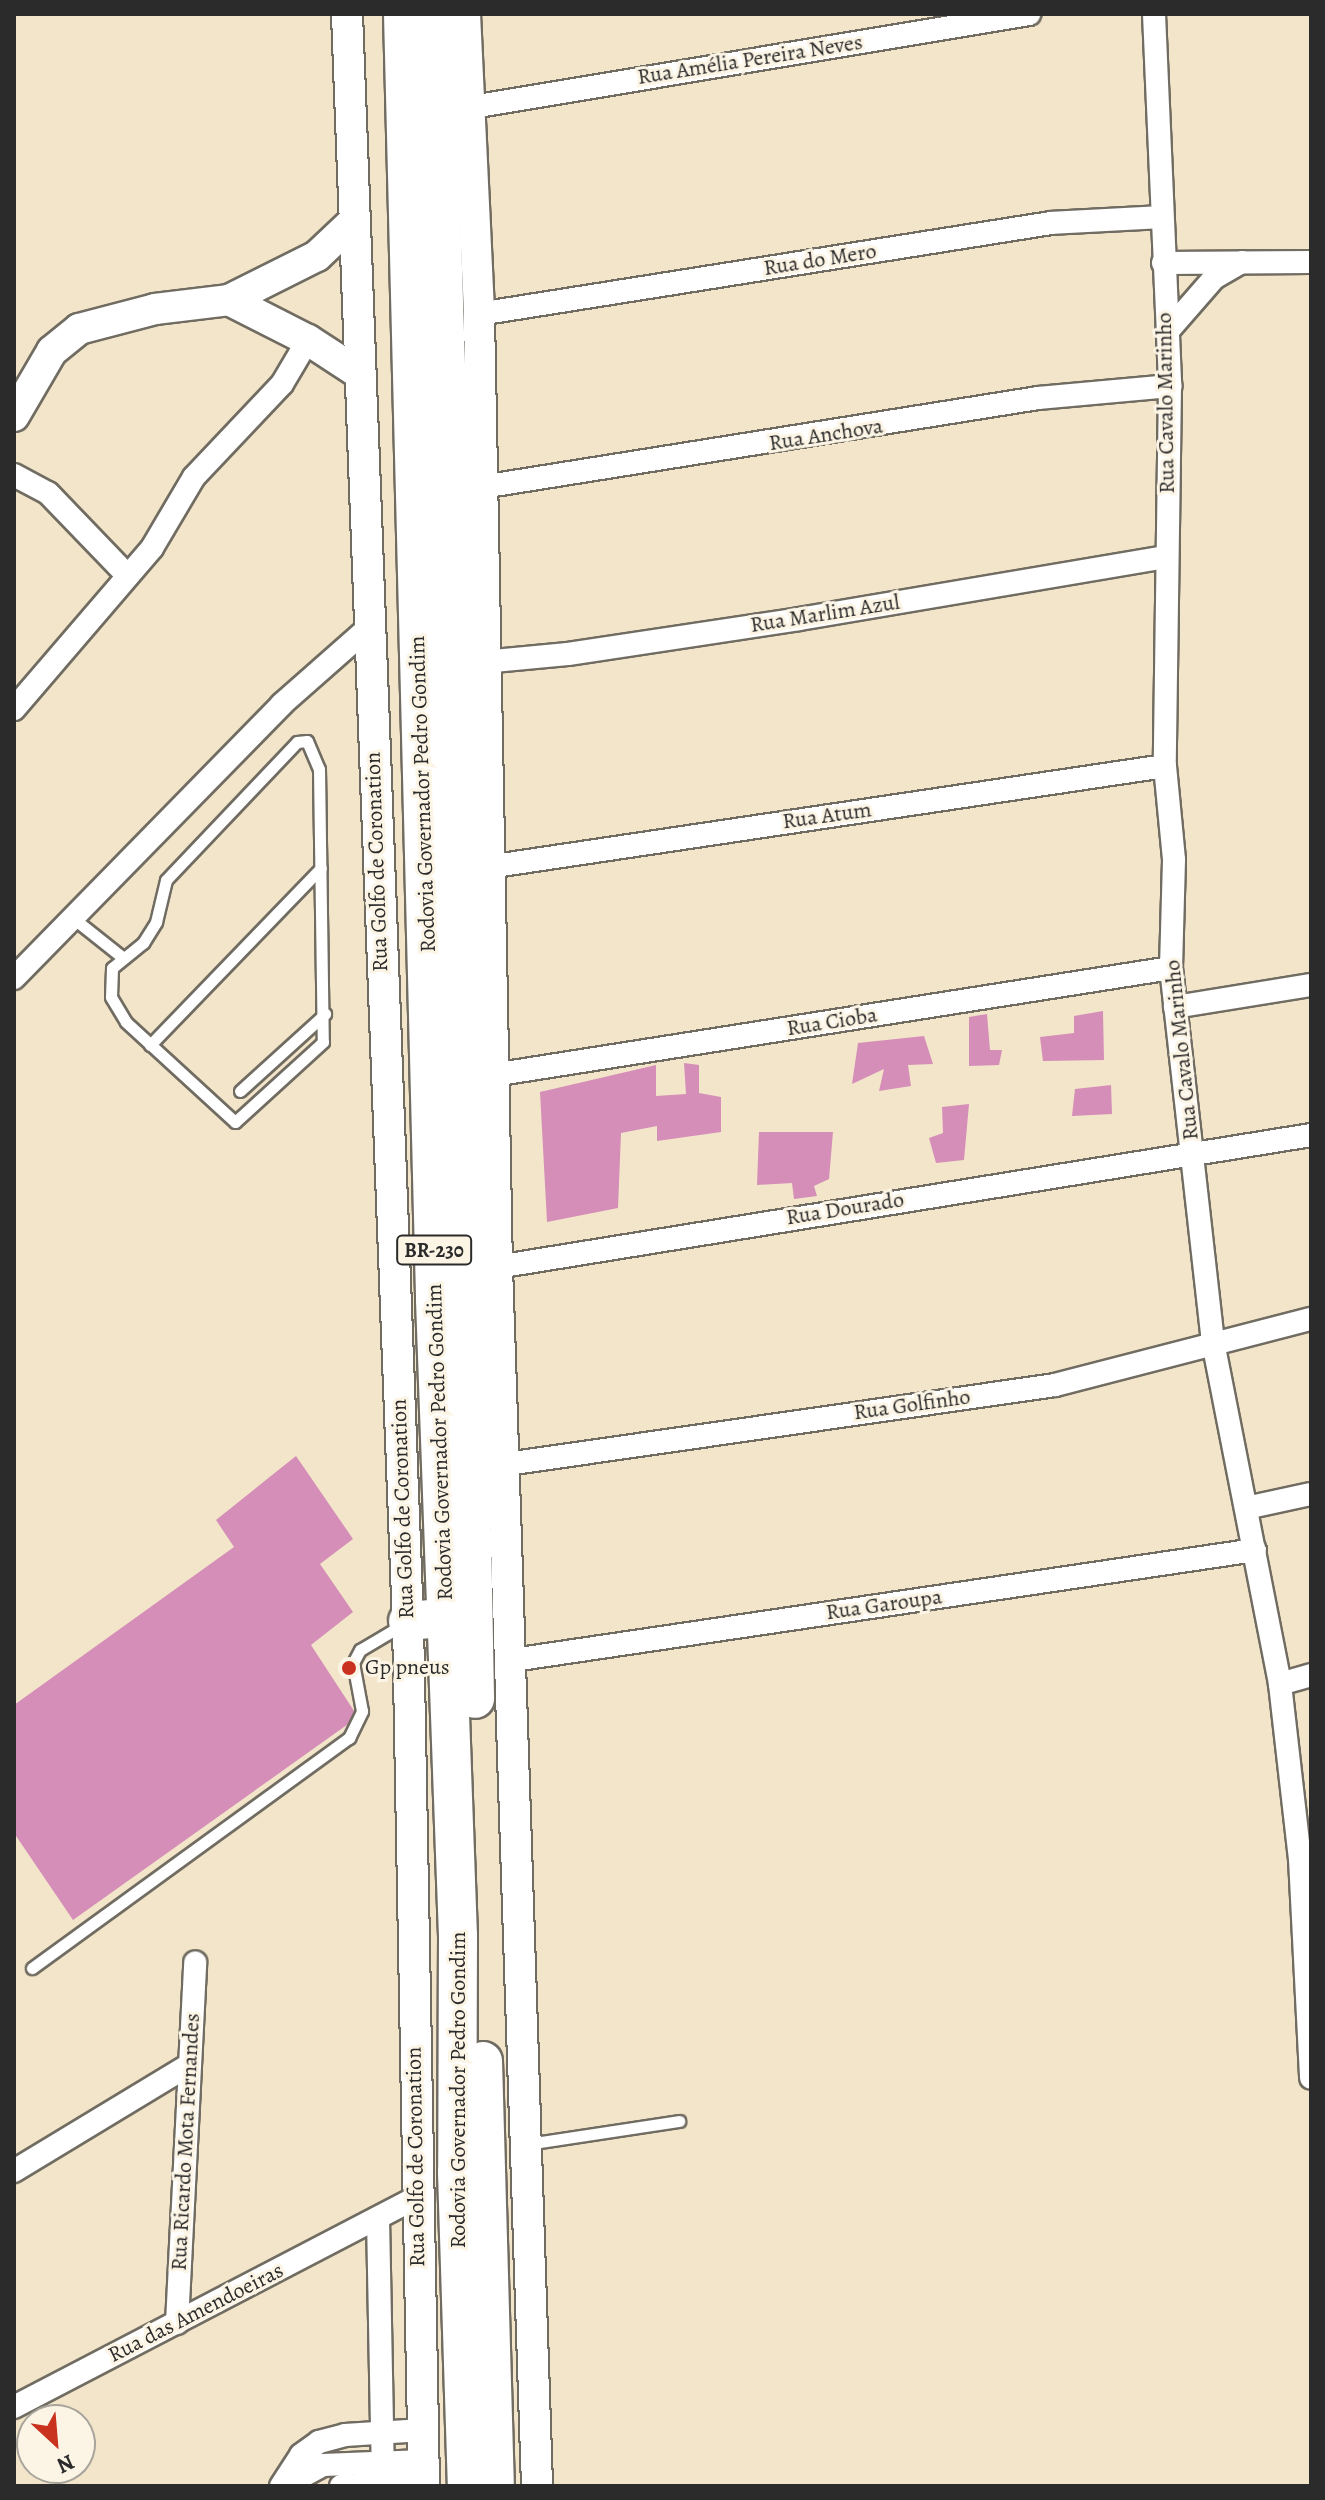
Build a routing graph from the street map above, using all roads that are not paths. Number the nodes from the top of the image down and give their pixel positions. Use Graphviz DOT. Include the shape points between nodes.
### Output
graph roads {
  1 [pos="347,14"];
  2 [pos="403,14"];
  3 [pos="435,14"];
  4 [pos="465,14"];
  5 [pos="1029,14"];
  6 [pos="1154,14"];
  7 [pos="472,107"];
  8 [pos="1161,217"];
  9 [pos="354,221"];
  10 [pos="1243,262"];
  11 [pos="1311,262"];
  12 [pos="1163,263"];
  13 [pos="229,300"];
  14 [pos="479,314"];
  15 [pos="1167,332"];
  16 [pos="308,340"];
  17 [pos="357,372"];
  18 [pos="1170,386"];
  19 [pos="14,416"];
  20 [pos="14,475"];
  21 [pos="482,487"];
  22 [pos="1166,557"];
  23 [pos="128,576"];
  24 [pos="367,629"];
  25 [pos="483,662"];
  26 [pos="14,709"];
  27 [pos="1165,766"];
  28 [pos="488,867"];
  29 [pos="321,868"];
  30 [pos="73,918"];
  31 [pos="122,957"];
  32 [pos="1171,968"];
  33 [pos="14,978"];
  34 [pos="1311,985"];
  35 [pos="1175,1007"];
  36 [pos="325,1014"];
  37 [pos="150,1045"];
  38 [pos="493,1075"];
  39 [pos="240,1091"];
  40 [pos="1311,1135"];
  41 [pos="1194,1153"];
  42 [pos="497,1267"];
  43 [pos="1311,1319"];
  44 [pos="1213,1342"];
  45 [pos="507,1464"];
  46 [pos="1311,1494"];
  47 [pos="1246,1508"];
  48 [pos="1255,1550"];
  49 [pos="446,1618"];
  50 [pos="408,1621"];
  51 [pos="513,1660"];
  52 [pos="1311,1675"];
  53 [pos="1280,1684"];
  54 [pos="1305,1858"];
  55 [pos="195,1962"];
  56 [pos="32,1968"];
  57 [pos="1310,2041"];
  58 [pos="189,2065"];
  59 [pos="1311,2078"];
  60 [pos="679,2121"];
  61 [pos="527,2144"];
  62 [pos="14,2169"];
  63 [pos="417,2197"];
  64 [pos="378,2218"];
  65 [pos="177,2323"];
  66 [pos="14,2407"];
  67 [pos="423,2430"];
  68 [pos="382,2433"];
  69 [pos="424,2476"];
  70 [pos="383,2477"];
  71 [pos="283,2486"];
  72 [pos="341,2486"];
  73 [pos="467,2486"];
  74 [pos="495,2486"];
  75 [pos="537,2486"];
  1 -- 9 [label="street, Rua Golfo de Coronation"];
  2 -- 49 [label="highway, Rodovia Governador Pedro Gondim / BR-230"];
  3 -- 74 [label="highway, Rodovia Governador Pedro Gondim / BR-230" via="458,730"];
  4 -- 7 [label="street"];
  5 -- 7 [label="street, Rua Amélia Pereira Neves"];
  6 -- 8 [label="street, Rua Cavalo Marinho"];
  7 -- 14 [label="street"];
  8 -- 12 [label="street, Rua Cavalo Marinho"];
  8 -- 14 [label="street, Rua do Mero" via="1051,223"];
  9 -- 13 [label="street" via="317,256"];
  9 -- 17 [label="street, Rua Golfo de Coronation"];
  10 -- 11 [label="street"];
  10 -- 12 [label="street"];
  10 -- 15 [label="street" via="1214,278"];
  12 -- 15 [label="street, Rua Cavalo Marinho"];
  13 -- 16 [label="street"];
  13 -- 19 [label="street" via="155,309 79,329 52,351"];
  14 -- 21 [label="street"];
  15 -- 18 [label="street, Rua Cavalo Marinho"];
  16 -- 17 [label="street"];
  16 -- 23 [label="street" via="282,384 194,477 162,533"];
  17 -- 24 [label="street, Rua Golfo de Coronation"];
  18 -- 21 [label="street, Rua Anchova" via="1038,398"];
  18 -- 22 [label="street, Rua Cavalo Marinho"];
  20 -- 23 [label="street" via="48,493"];
  21 -- 25 [label="street"];
  22 -- 25 [label="street, Rua Marlim Azul" via="799,619"];
  22 -- 27 [label="street, Rua Cavalo Marinho"];
  23 -- 26 [label="street"];
  24 -- 30 [label="street" via="282,704"];
  24 -- 50 [label="street, Rua Golfo de Coronation"];
  25 -- 28 [label="street"];
  27 -- 28 [label="street, Rua Atum"];
  27 -- 32 [label="street, Rua Cavalo Marinho" via="1174,860"];
  28 -- 38 [label="street"];
  29 -- 31 [label="lane" via="319,769 307,741 297,742 166,880 156,922 143,943"];
  29 -- 36 [label="lane"];
  29 -- 37 [label="lane"];
  30 -- 31 [label="lane"];
  30 -- 33 [label="street"];
  31 -- 37 [label="lane" via="112,968 111,997 126,1022"];
  32 -- 35 [label="street, Rua Cavalo Marinho"];
  32 -- 38 [label="street, Rua Cioba"];
  34 -- 35 [label="street"];
  35 -- 41 [label="street, Rua Cavalo Marinho"];
  36 -- 37 [label="lane" via="323,1042 312,1057 235,1122"];
  36 -- 39 [label="lane"];
  38 -- 42 [label="street"];
  40 -- 41 [label="street, Rua Dourado"];
  41 -- 42 [label="street, Rua Dourado"];
  41 -- 44 [label="street, Rua Cavalo Marinho"];
  42 -- 45 [label="street"];
  43 -- 44 [label="street, Rua Golfinho"];
  44 -- 45 [label="street, Rua Golfinho" via="1055,1385"];
  44 -- 47 [label="street, Rua Cavalo Marinho"];
  45 -- 51 [label="street"];
  46 -- 47 [label="street"];
  47 -- 48 [label="street, Rua Cavalo Marinho"];
  48 -- 51 [label="street, Rua Garoupa"];
  48 -- 53 [label="street, Rua Cavalo Marinho"];
  49 -- 50 [label="highway"];
  49 -- 73 [label="highway, Rodovia Governador Pedro Gondim / BR-230" via="458,1936 457,2172"];
  50 -- 56 [label="lane" via="360,1650 353,1663 362,1711 349,1738"];
  50 -- 63 [label="street, Rua Golfo de Coronation"];
  51 -- 61 [label="street"];
  52 -- 53 [label="street"];
  53 -- 54 [label="street, Rua Cavalo Marinho"];
  54 -- 57 [label="street, Rua Cavalo Marinho"];
  55 -- 58 [label="street, Rua Ricardo Mota Fernandes"];
  57 -- 59 [label="street, Rua Cavalo Marinho"];
  58 -- 62 [label="street"];
  58 -- 65 [label="street, Rua Ricardo Mota Fernandes"];
  60 -- 61 [label="lane"];
  61 -- 75 [label="street"];
  63 -- 64 [label="street, Rua das Amendoeiras"];
  63 -- 67 [label="street, Rua Golfo de Coronation"];
  64 -- 65 [label="street, Rua das Amendoeiras"];
  64 -- 68 [label="street"];
  65 -- 66 [label="street, Rua das Amendoeiras"];
  67 -- 68 [label="street"];
  67 -- 69 [label="street, Rua Golfo de Coronation"];
  68 -- 70 [label="street"];
  68 -- 71 [label="street" via="319,2442 301,2455"];
  69 -- 70 [label="street"];
  70 -- 71 [label="street" via="323,2465"];
  70 -- 72 [label="street"];
}
